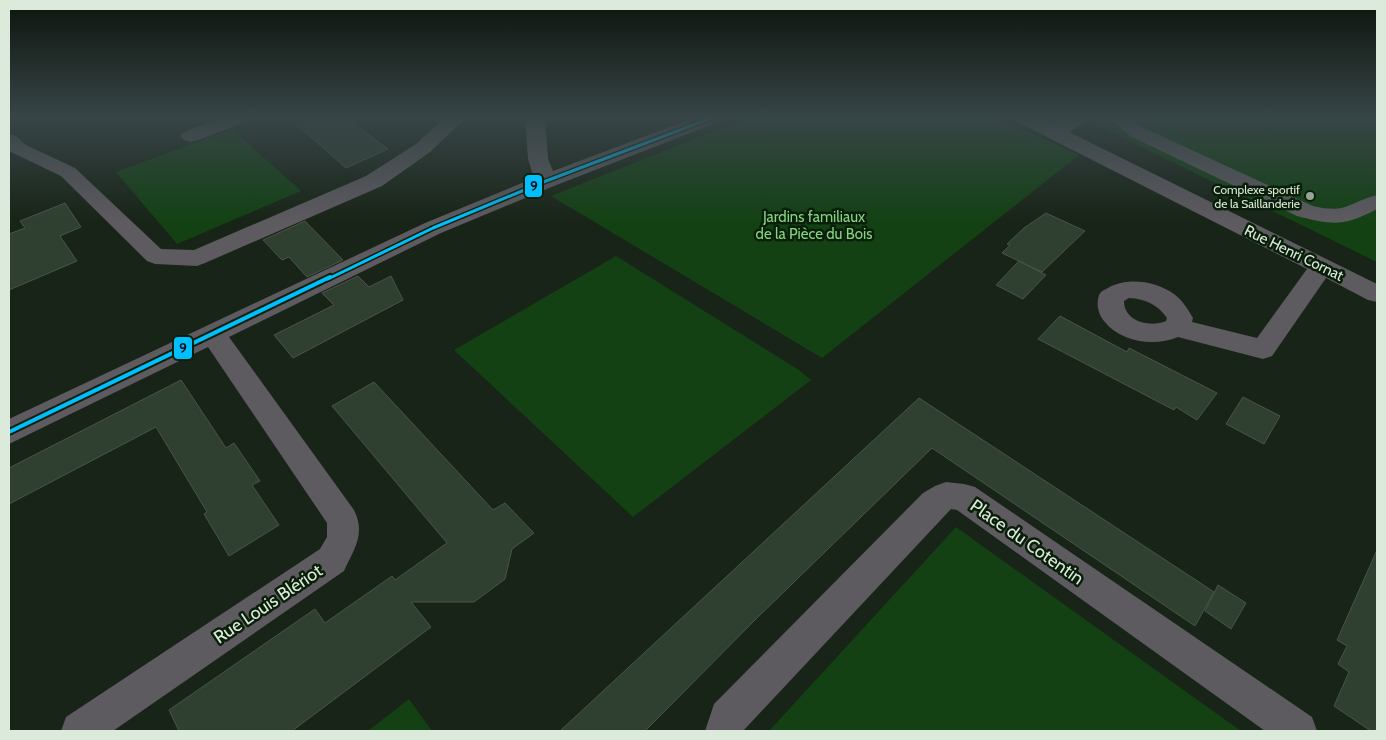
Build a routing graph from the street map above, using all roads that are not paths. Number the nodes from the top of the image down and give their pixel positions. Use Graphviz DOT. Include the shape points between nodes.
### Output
graph roads {
  1 [pos="24,152"];
  2 [pos="418,152"];
  3 [pos="537,152"];
  4 [pos="623,152"];
  5 [pos="1093,152"];
  6 [pos="1179,152"];
  7 [pos="546,181"];
  8 [pos="1377,202"];
  9 [pos="1321,267"];
  10 [pos="1377,294"];
  11 [pos="1177,328"];
  12 [pos="213,334"];
  13 [pos="9,432"];
  14 [pos="80,731"];
  15 [pos="724,731"];
  16 [pos="1298,731"];
  1 -- 2 [label="street" via="68,172 155,256 198,258 374,182"];
  3 -- 7 [label="street"];
  4 -- 7 [label="street"];
  5 -- 9 [label="street, Rue Henri Cornat"];
  6 -- 8 [label="street" via="1305,211 1346,216"];
  7 -- 12 [label="street" via="433,228"];
  9 -- 10 [label="street, Rue Henri Cornat"];
  9 -- 11 [label="street" via="1263,349"];
  12 -- 13 [label="street"];
  12 -- 14 [label="street, Rue Louis Blériot" via="343,520 343,538 332,560"];
  15 -- 16 [label="street, Place du Cotentin" via="728,718 934,503 946,495 964,497"];
}
